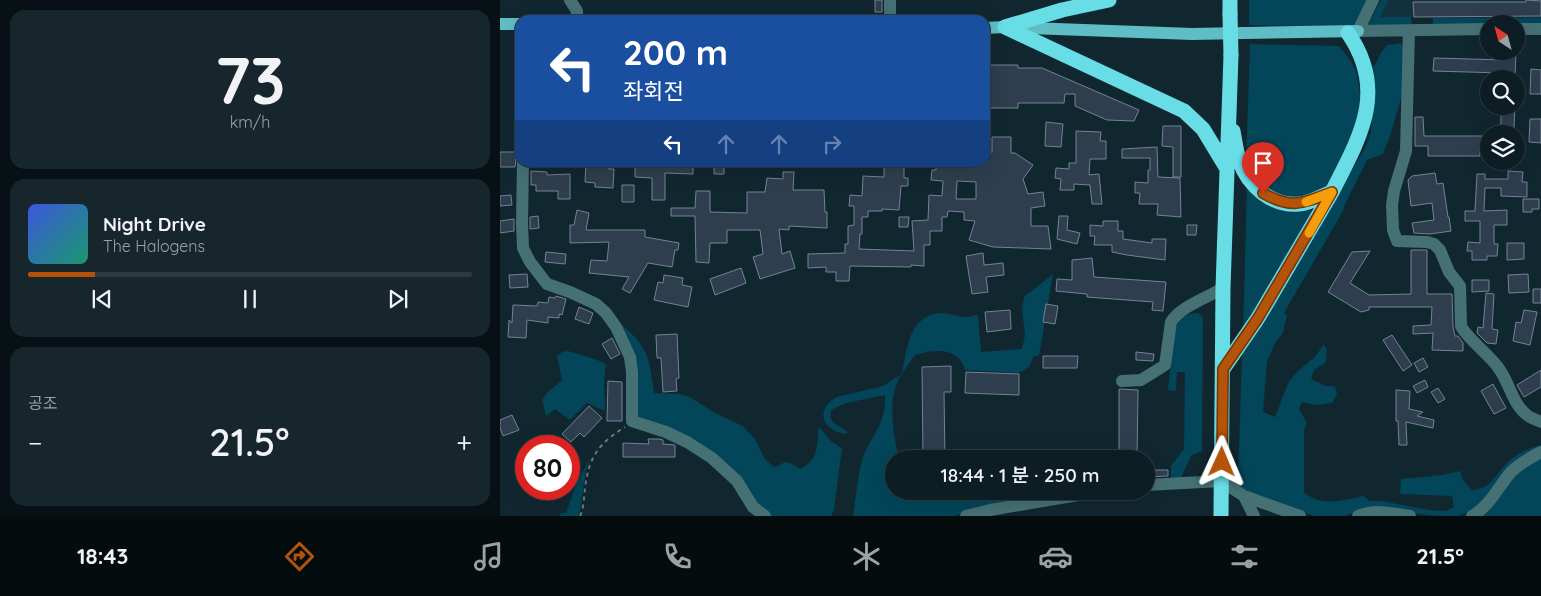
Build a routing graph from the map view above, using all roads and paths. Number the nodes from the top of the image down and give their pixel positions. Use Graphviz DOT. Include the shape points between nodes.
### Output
graph roads {
  1 [pos="570,0"];
  2 [pos="890,0"];
  3 [pos="1109,0"];
  4 [pos="1373,0"];
  5 [pos="1230,7"];
  6 [pos="577,15"];
  7 [pos="890,15"];
  8 [pos="500,24"];
  9 [pos="515,24"];
  10 [pos="1005,27"];
  11 [pos="990,28"];
  12 [pos="1480,29"];
  13 [pos="1525,29"];
  14 [pos="1541,29"];
  15 [pos="1410,30"];
  16 [pos="1353,32"];
  17 [pos="1229,111"];
  18 [pos="523,167"];
  19 [pos="1226,168"];
  20 [pos="1332,192"];
  21 [pos="1223,288"];
  22 [pos="1223,369"];
  23 [pos="1122,380"];
  24 [pos="632,421"];
  25 [pos="1541,422"];
  26 [pos="1541,452"];
  27 [pos="1221,481"];
  28 [pos="1155,485"];
  29 [pos="1244,496"];
  30 [pos="1049,500"];
  31 [pos="580,516"];
  32 [pos="765,516"];
  33 [pos="966,516"];
  34 [pos="1221,516"];
  35 [pos="1254,516"];
  36 [pos="1300,516"];
  37 [pos="1358,516"];
  38 [pos="1410,516"];
  39 [pos="1472,516"];
  1 -- 6 [label="street"];
  2 -- 7 [label="street"];
  3 -- 10 [label="highway"];
  4 -- 16 [label="street"];
  5 -- 17 [label="highway, bridge"];
  8 -- 9 [label="main road"];
  10 -- 11 [label="main road"];
  10 -- 16 [label="main road" via="1192,34"];
  10 -- 19 [label="highway" via="1184,111 1203,129"];
  12 -- 15 [label="street"];
  13 -- 14 [label="street"];
  15 -- 16 [label="street"];
  15 -- 25 [label="street" via="1406,151 1394,191 1394,235 1398,241 1427,242 1440,250 1449,272 1460,286 1463,332 1500,369 1521,409"];
  16 -- 20 [label="highway" via="1364,64 1368,106 1354,149"];
  17 -- 19 [label="highway"];
  17 -- 20 [label="highway" via="1240,162 1248,178 1263,193 1281,202 1299,204"];
  18 -- 24 [label="street" via="523,248 547,284 596,304 616,327 630,357"];
  19 -- 21 [label="highway"];
  20 -- 22 [label="highway" via="1258,318"];
  21 -- 22 [label="highway"];
  21 -- 23 [label="street" via="1174,318 1165,365 1141,380"];
  22 -- 27 [label="highway"];
  24 -- 31 [label="path" via="603,442 596,452 590,465"];
  24 -- 32 [label="street" via="666,432 712,458 737,481 753,507"];
  26 -- 39 [label="street" via="1513,470 1487,504"];
  27 -- 28 [label="street"];
  27 -- 29 [label="street"];
  27 -- 34 [label="highway"];
  29 -- 35 [label="street"];
  29 -- 36 [label="street"];
  30 -- 33 [label="street"];
  37 -- 38 [label="street" via="1382,512"];
}
